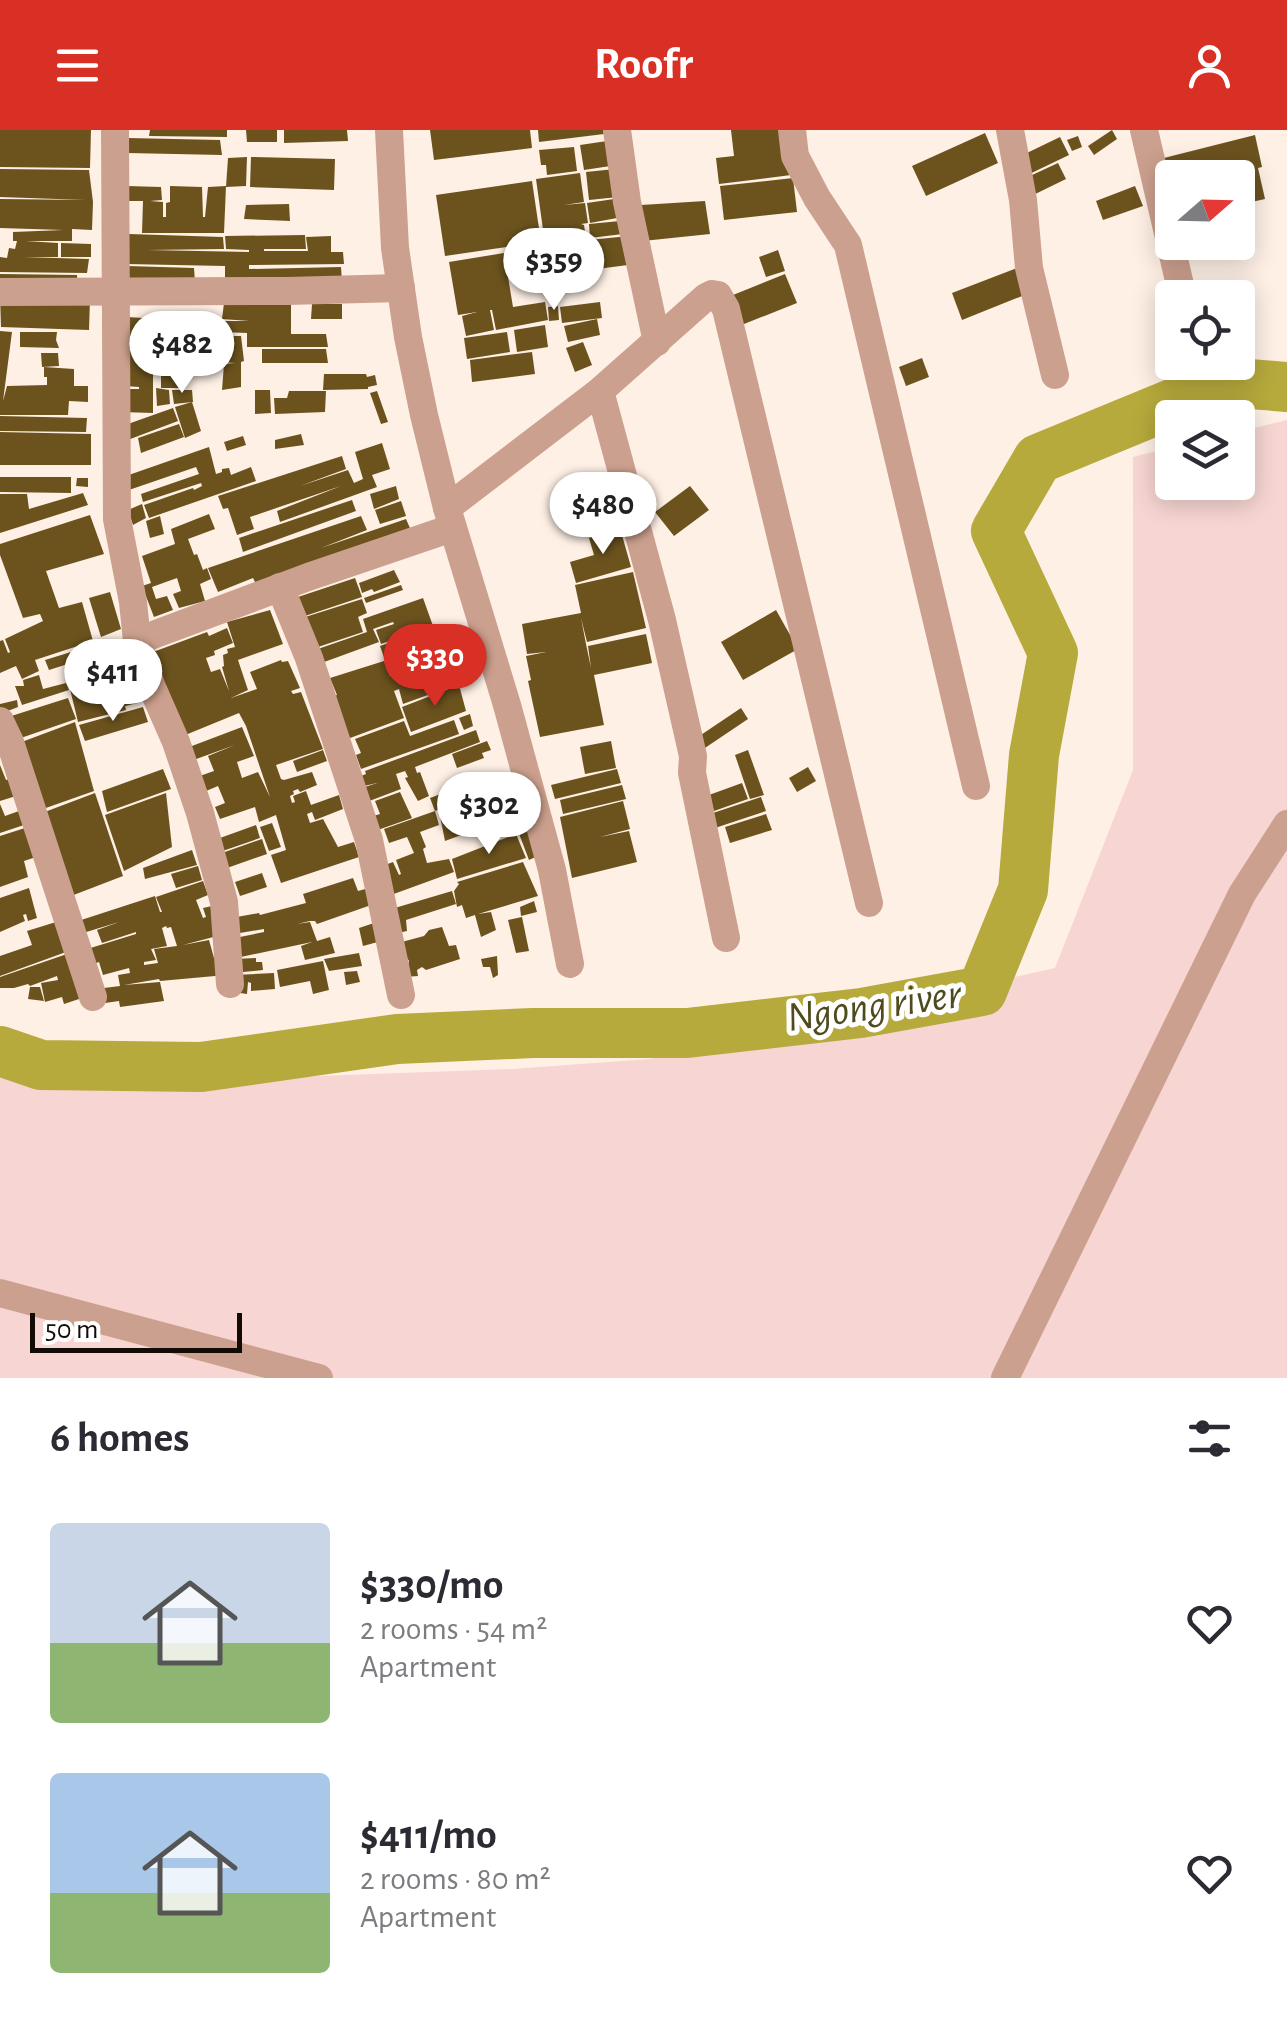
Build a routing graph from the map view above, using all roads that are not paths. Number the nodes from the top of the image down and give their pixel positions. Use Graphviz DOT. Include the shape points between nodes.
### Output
graph roads {
  1 [pos="115,130"];
  2 [pos="389,130"];
  3 [pos="617,130"];
  4 [pos="792,130"];
  5 [pos="1010,130"];
  6 [pos="1144,130"];
  7 [pos="1179,280"];
  8 [pos="401,288"];
  9 [pos="115,290"];
  10 [pos="0,292"];
  11 [pos="657,342"];
  12 [pos="1055,375"];
  13 [pos="600,391"];
  14 [pos="450,518"];
  15 [pos="280,588"];
  16 [pos="137,641"];
  17 [pos="0,721"];
  18 [pos="976,786"];
  19 [pos="1287,824"];
  20 [pos="869,903"];
  21 [pos="726,938"];
  22 [pos="570,964"];
  23 [pos="230,984"];
  24 [pos="401,995"];
  25 [pos="92,998"];
  26 [pos="0,1293"];
  27 [pos="319,1378"];
  28 [pos="1005,1378"];
  1 -- 9 [label="street"];
  2 -- 8 [label="street"];
  3 -- 11 [label="street"];
  4 -- 18 [label="street" via="796,156 848,246"];
  5 -- 12 [label="street" via="1029,268"];
  6 -- 7 [label="street"];
  8 -- 9 [label="street"];
  8 -- 14 [label="street"];
  9 -- 10 [label="street"];
  9 -- 16 [label="street" via="115,498"];
  11 -- 13 [label="street"];
  11 -- 20 [label="street" via="706,296 722,299"];
  13 -- 14 [label="street"];
  13 -- 21 [label="street" via="662,620"];
  14 -- 15 [label="street"];
  14 -- 22 [label="street" via="552,870"];
  15 -- 16 [label="street"];
  15 -- 24 [label="street" via="369,840"];
  16 -- 23 [label="street" via="200,813 224,902"];
  17 -- 25 [label="street"];
  19 -- 28 [label="street" via="1242,894"];
  26 -- 27 [label="street"];
}
